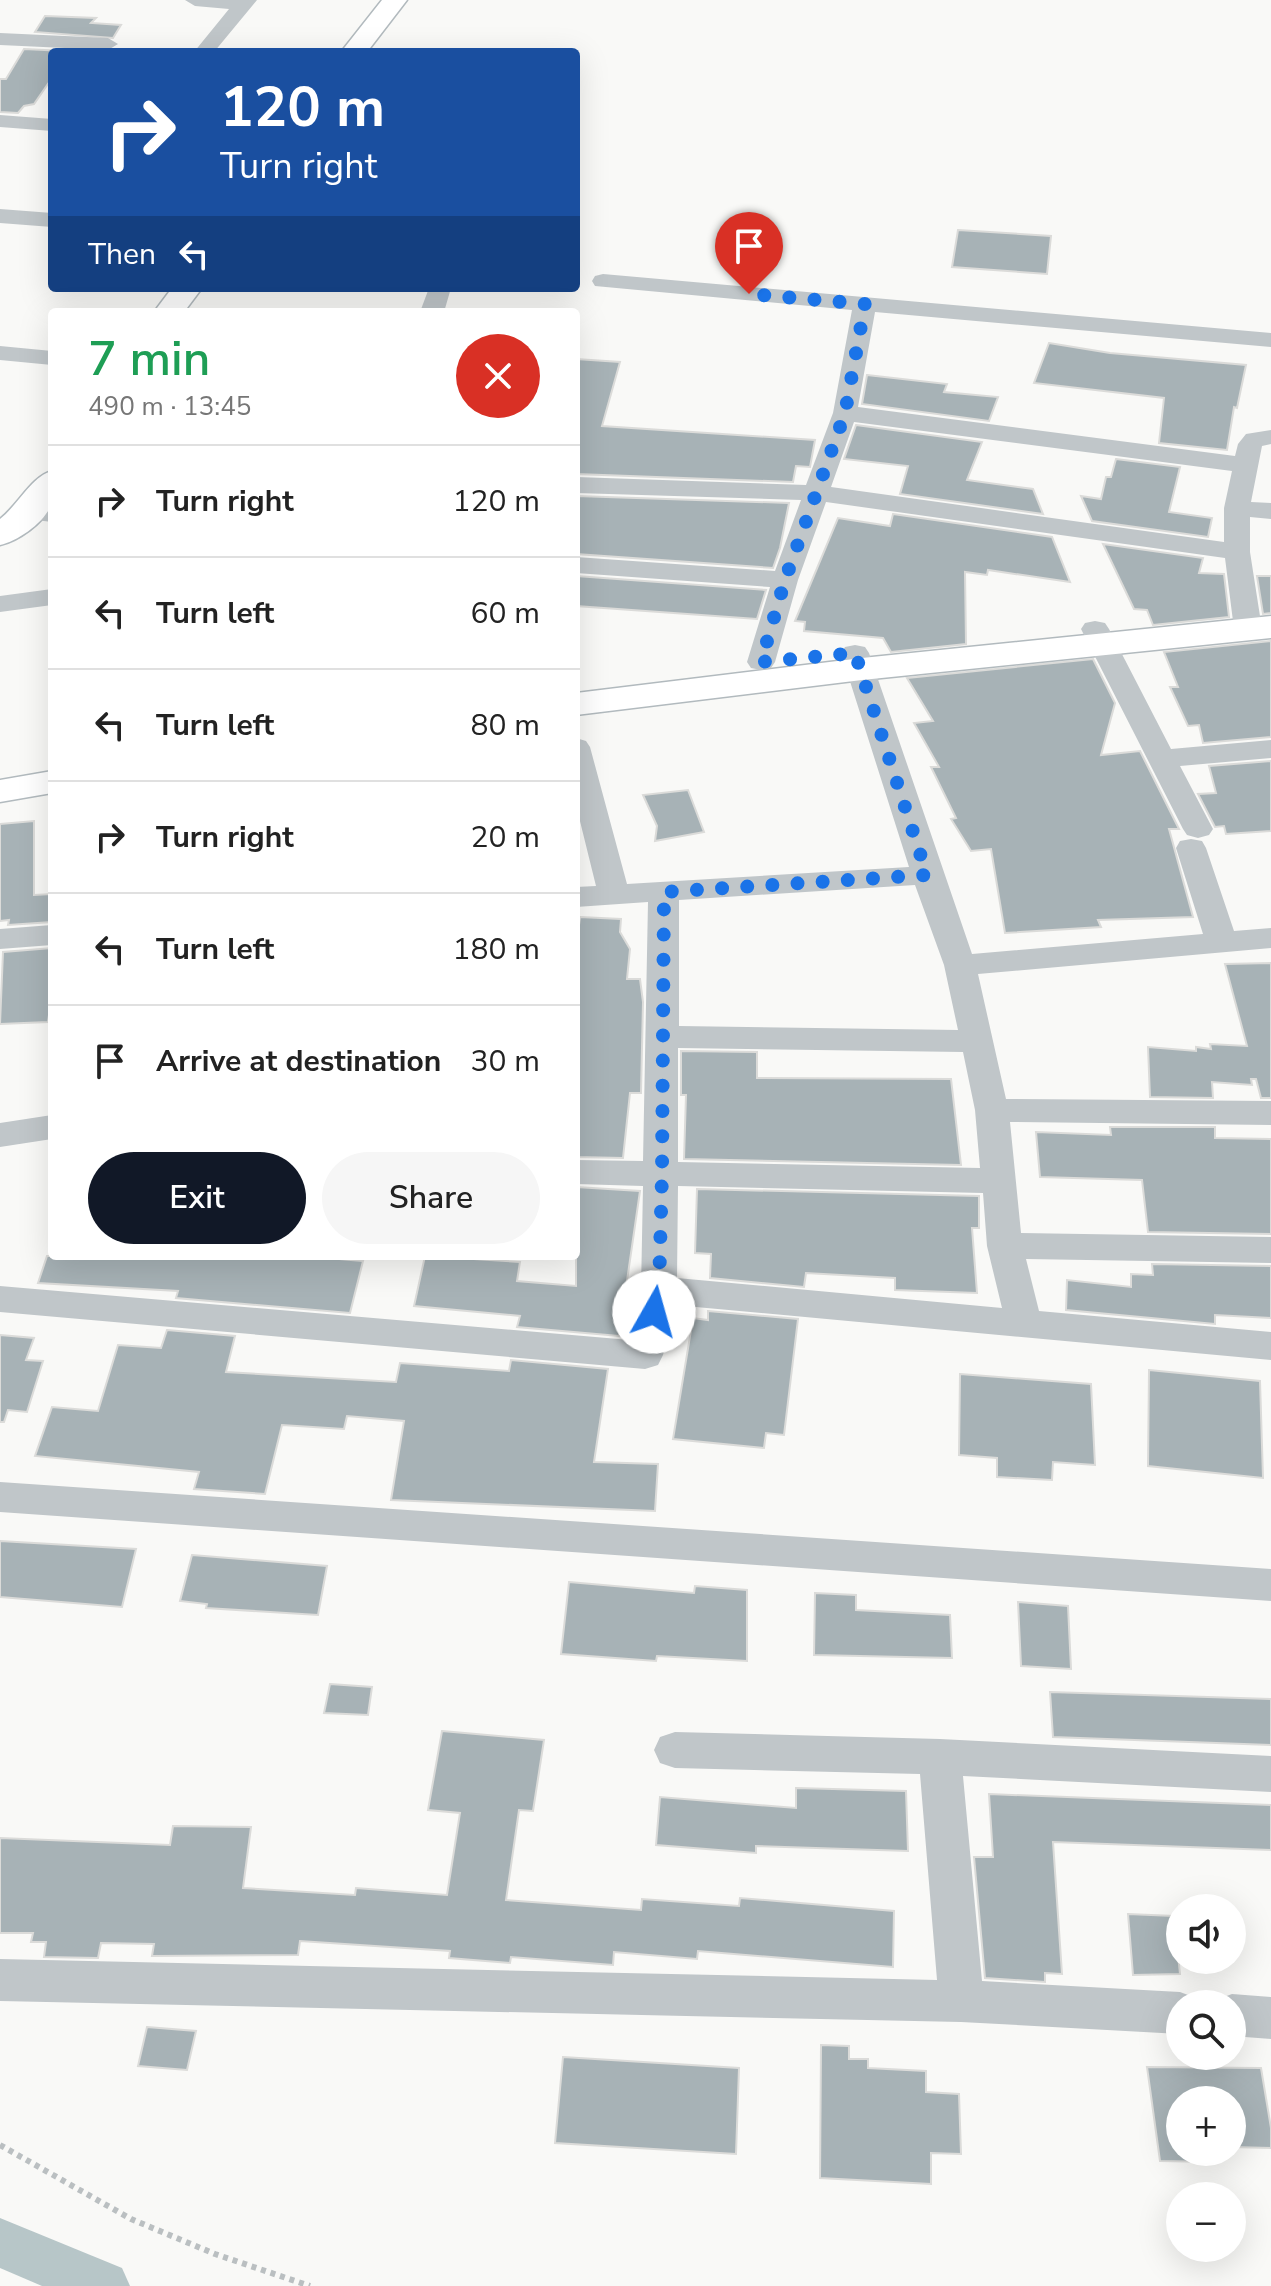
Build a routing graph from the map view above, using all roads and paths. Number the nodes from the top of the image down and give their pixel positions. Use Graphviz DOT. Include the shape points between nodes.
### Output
graph roads {
  1 [pos="195,0"];
  2 [pos="395,0"];
  3 [pos="245,2"];
  4 [pos="2,43"];
  5 [pos="108,44"];
  6 [pos="207,48"];
  7 [pos="357,48"];
  8 [pos="0,121"];
  9 [pos="48,125"];
  10 [pos="0,216"];
  11 [pos="48,220"];
  12 [pos="603,281"];
  13 [pos="865,304"];
  14 [pos="1271,340"];
  15 [pos="0,353"];
  16 [pos="48,358"];
  17 [pos="845,413"];
  18 [pos="1271,437"];
  19 [pos="1246,465"];
  20 [pos="580,485"];
  21 [pos="48,492"];
  22 [pos="818,493"];
  23 [pos="1237,508"];
  24 [pos="1271,511"];
  25 [pos="40,513"];
  26 [pos="0,535"];
  27 [pos="1237,552"];
  28 [pos="580,565"];
  29 [pos="785,580"];
  30 [pos="48,598"];
  31 [pos="0,604"];
  32 [pos="1259,620"];
  33 [pos="1099,637"];
  34 [pos="859,661"];
  35 [pos="761,662"];
  36 [pos="580,685"];
  37 [pos="580,703"];
  38 [pos="1271,749"];
  39 [pos="1162,759"];
  40 [pos="48,763"];
  41 [pos="580,763"];
  42 [pos="0,770"];
  43 [pos="48,783"];
  44 [pos="0,791"];
  45 [pos="927,875"];
  46 [pos="664,892"];
  47 [pos="614,895"];
  48 [pos="580,897"];
  49 [pos="48,935"];
  50 [pos="1271,938"];
  51 [pos="0,939"];
  52 [pos="1222,943"];
  53 [pos="960,965"];
  54 [pos="663,1037"];
  55 [pos="978,1041"];
  56 [pos="992,1110"];
  57 [pos="1271,1113"];
  58 [pos="48,1128"];
  59 [pos="0,1135"];
  60 [pos="580,1172"];
  61 [pos="662,1175"];
  62 [pos="1000,1181"];
  63 [pos="1005,1246"];
  64 [pos="1271,1250"];
  65 [pos="659,1290"];
  66 [pos="0,1299"];
  67 [pos="1023,1322"];
  68 [pos="1271,1346"];
  69 [pos="0,1497"];
  70 [pos="1271,1585"];
  71 [pos="675,1750"];
  72 [pos="940,1757"];
  73 [pos="1271,1774"];
  74 [pos="0,1980"];
  75 [pos="961,2001"];
  76 [pos="1166,2012"];
  77 [pos="1246,2016"];
  78 [pos="1271,2018"];
  79 [pos="0,2145"];
  80 [pos="310,2286"];
  1 -- 3 [label="street"];
  2 -- 7 [label="street"];
  3 -- 6 [label="street"];
  4 -- 5 [label="street"];
  8 -- 9 [label="street"];
  10 -- 11 [label="street"];
  12 -- 13 [label="street"];
  13 -- 14 [label="street"];
  13 -- 17 [label="street"];
  15 -- 16 [label="street"];
  17 -- 19 [label="street"];
  17 -- 22 [label="street"];
  18 -- 19 [label="street" via="1250,444"];
  19 -- 23 [label="street"];
  20 -- 22 [label="street"];
  21 -- 25 [label="street"];
  22 -- 27 [label="street"];
  22 -- 29 [label="street"];
  23 -- 24 [label="street"];
  23 -- 27 [label="street"];
  25 -- 26 [label="street"];
  27 -- 32 [label="street"];
  28 -- 29 [label="street"];
  29 -- 35 [label="street"];
  30 -- 31 [label="street"];
  32 -- 33 [label="street"];
  33 -- 34 [label="street"];
  33 -- 39 [label="street"];
  34 -- 35 [label="street"];
  34 -- 37 [label="street"];
  34 -- 45 [label="street"];
  35 -- 36 [label="street"];
  38 -- 39 [label="street"];
  39 -- 52 [label="street" via="1195,838"];
  40 -- 42 [label="street"];
  41 -- 47 [label="street"];
  43 -- 44 [label="street"];
  45 -- 46 [label="street"];
  45 -- 53 [label="street"];
  46 -- 47 [label="street"];
  46 -- 54 [label="street"];
  47 -- 48 [label="street"];
  49 -- 51 [label="street"];
  50 -- 52 [label="street"];
  52 -- 53 [label="street"];
  53 -- 55 [label="street"];
  54 -- 55 [label="street"];
  54 -- 61 [label="street"];
  55 -- 56 [label="street"];
  56 -- 57 [label="street"];
  56 -- 62 [label="street"];
  58 -- 59 [label="street"];
  60 -- 61 [label="street"];
  61 -- 62 [label="street"];
  61 -- 65 [label="street"];
  62 -- 63 [label="street"];
  63 -- 64 [label="street"];
  63 -- 67 [label="street"];
  65 -- 66 [label="street" via="645,1355"];
  65 -- 67 [label="street"];
  67 -- 68 [label="street"];
  69 -- 70 [label="street"];
  71 -- 72 [label="street"];
  72 -- 73 [label="street"];
  72 -- 75 [label="street"];
  74 -- 75 [label="street"];
  75 -- 76 [label="street"];
  77 -- 78 [label="street"];
  79 -- 80 [label="path" via="131,2219"];
}
